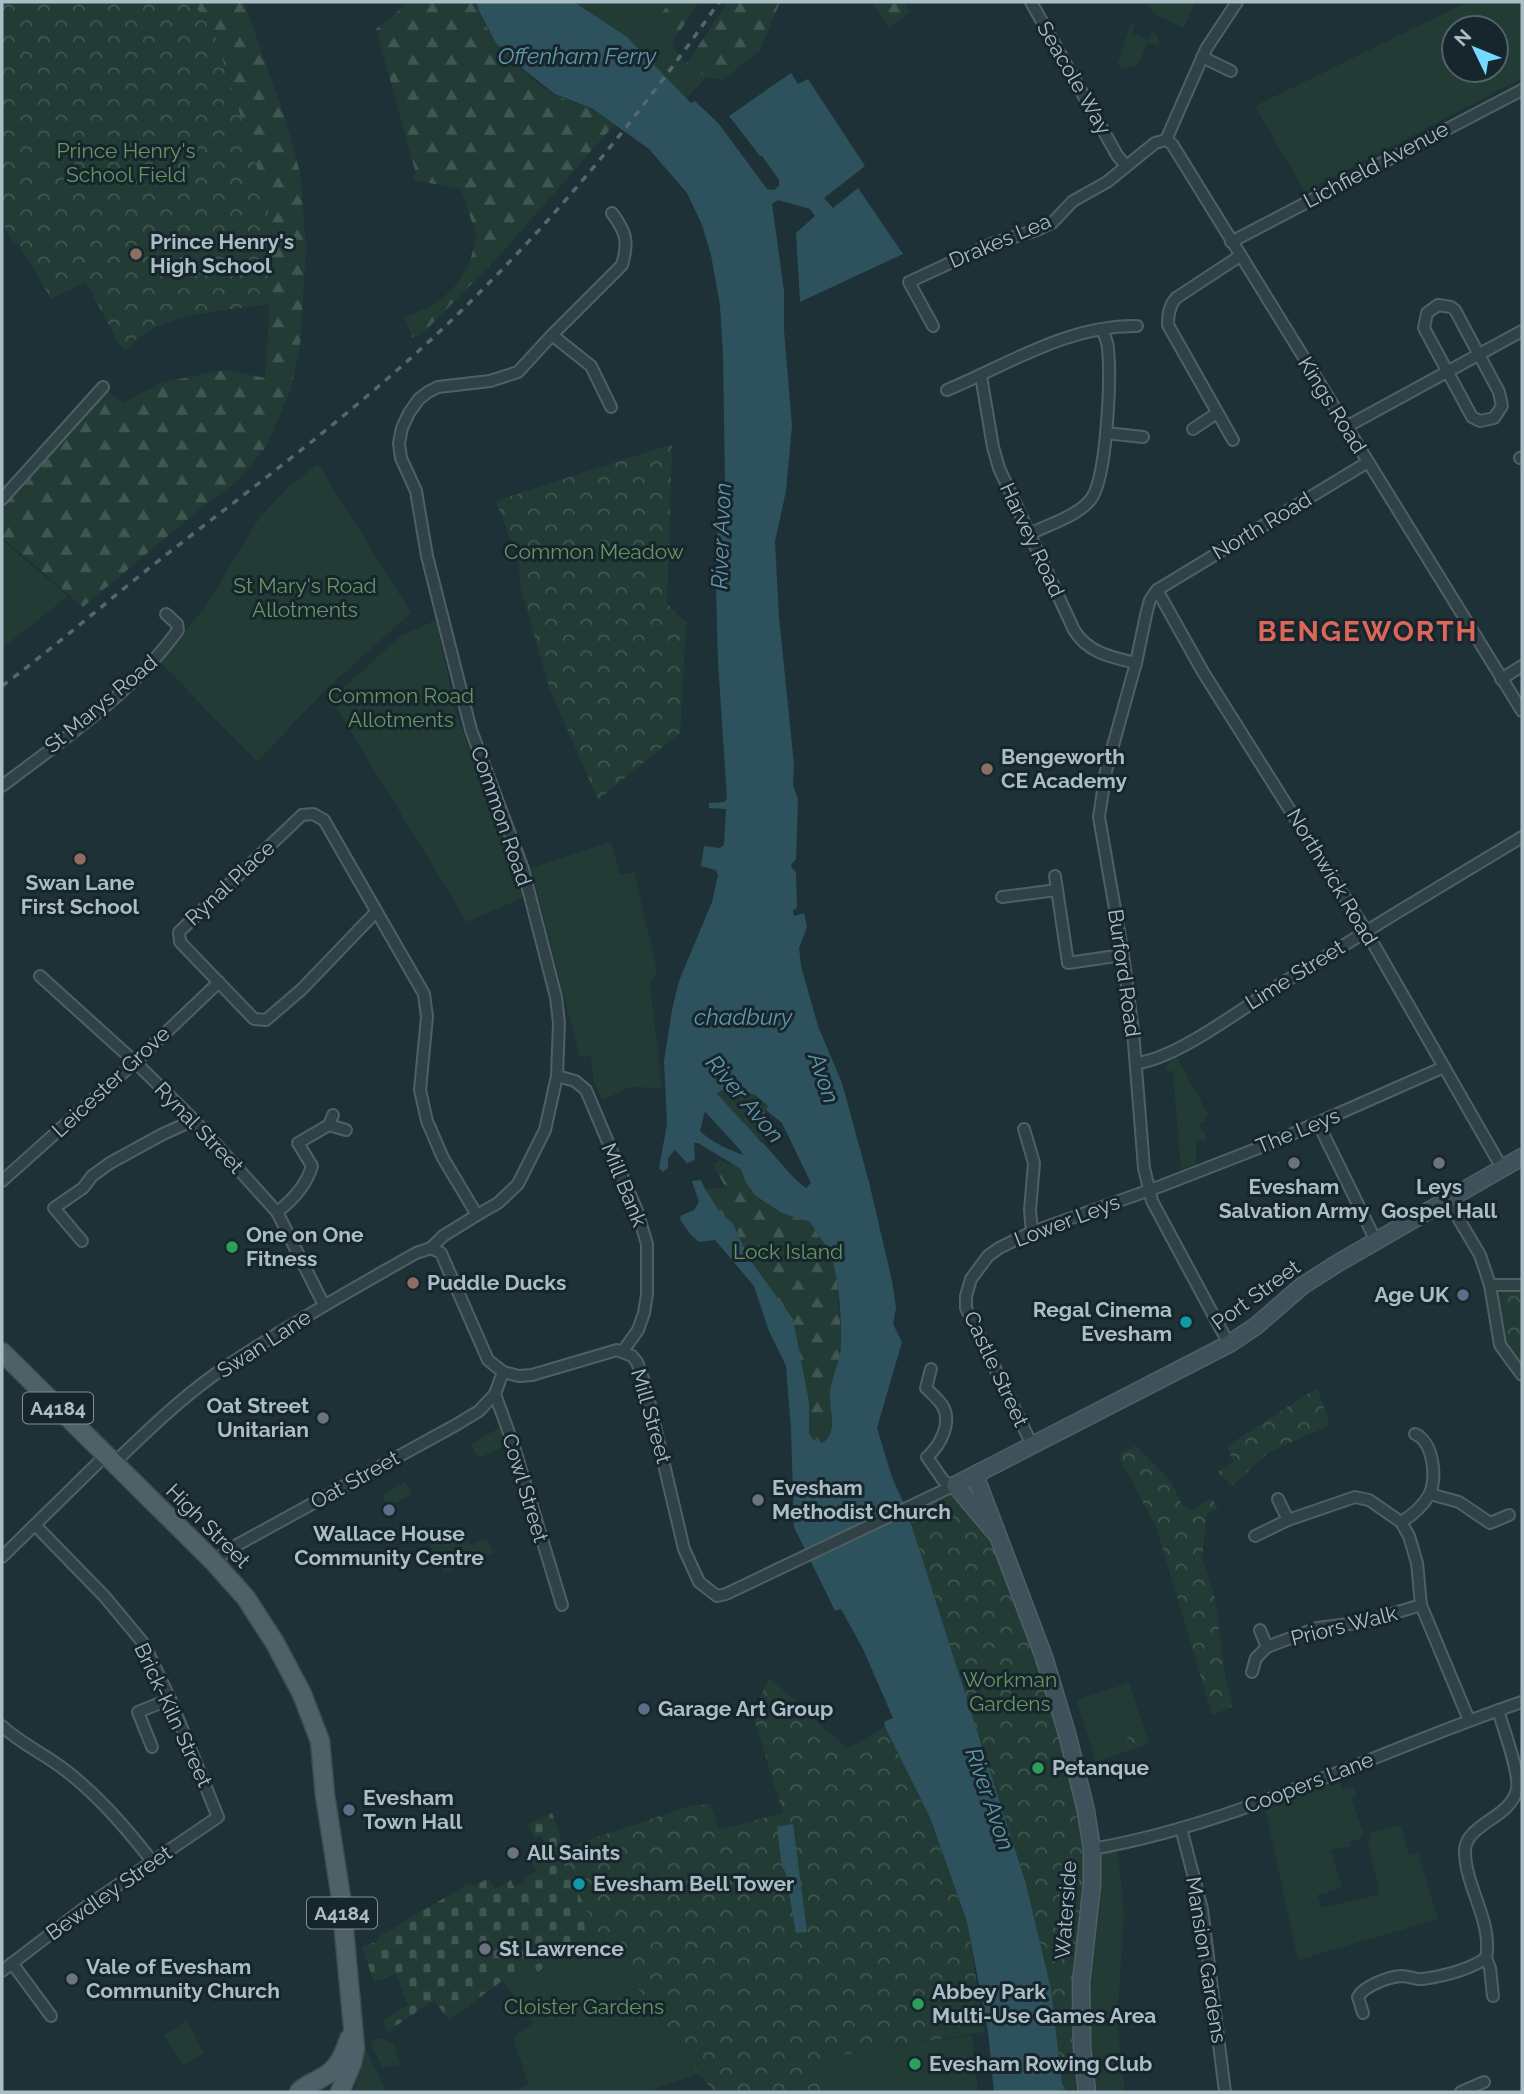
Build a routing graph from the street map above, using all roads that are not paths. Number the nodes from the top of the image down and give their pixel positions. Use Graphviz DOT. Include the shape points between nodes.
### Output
graph roads {
  1 [pos="1031,2"];
  2 [pos="1237,2"];
  3 [pos="1202,57"];
  4 [pos="1231,71"];
  5 [pos="1522,90"];
  6 [pos="1166,140"];
  7 [pos="1126,166"];
  8 [pos="612,213"];
  9 [pos="1231,242"];
  10 [pos="1240,256"];
  11 [pos="933,326"];
  12 [pos="1137,326"];
  13 [pos="1102,328"];
  14 [pos="1522,331"];
  15 [pos="552,335"];
  16 [pos="1479,354"];
  17 [pos="1447,371"];
  18 [pos="981,376"];
  19 [pos="103,387"];
  20 [pos="947,390"];
  21 [pos="611,407"];
  22 [pos="1217,413"];
  23 [pos="1346,427"];
  24 [pos="1193,429"];
  25 [pos="1106,433"];
  26 [pos="1143,437"];
  27 [pos="1233,440"];
  28 [pos="1368,462"];
  29 [pos="2,499"];
  30 [pos="1030,534"];
  31 [pos="1157,590"];
  32 [pos="166,614"];
  33 [pos="1136,663"];
  34 [pos="1522,666"];
  35 [pos="1502,679"];
  36 [pos="1522,711"];
  37 [pos="2,786"];
  38 [pos="1522,837"];
  39 [pos="1055,876"];
  40 [pos="1057,890"];
  41 [pos="1002,897"];
  42 [pos="376,912"];
  43 [pos="1366,931"];
  44 [pos="1123,955"];
  45 [pos="40,976"];
  46 [pos="219,982"];
  47 [pos="135,1062"];
  48 [pos="1137,1063"];
  49 [pos="1444,1067"];
  50 [pos="557,1076"];
  51 [pos="194,1120"];
  52 [pos="1318,1123"];
  53 [pos="1024,1129"];
  54 [pos="345,1130"];
  55 [pos="1522,1157"];
  56 [pos="1502,1168"];
  57 [pos="2,1181"];
  58 [pos="1149,1190"];
  59 [pos="1448,1201"];
  60 [pos="277,1212"];
  61 [pos="477,1215"];
  62 [pos="1032,1232"];
  63 [pos="82,1241"];
  64 [pos="1376,1241"];
  65 [pos="431,1248"];
  66 [pos="988,1256"];
  67 [pos="1490,1284"];
  68 [pos="1522,1285"];
  69 [pos="324,1305"];
  70 [pos="1229,1344"];
  71 [pos="2,1352"];
  72 [pos="623,1352"];
  73 [pos="931,1369"];
  74 [pos="503,1372"];
  75 [pos="1522,1375"];
  76 [pos="495,1395"];
  77 [pos="1415,1434"];
  78 [pos="1032,1445"];
  79 [pos="109,1460"];
  80 [pos="975,1475"];
  81 [pos="953,1486"];
  82 [pos="1430,1494"];
  83 [pos="1278,1499"];
  84 [pos="1509,1515"];
  85 [pos="1287,1520"];
  86 [pos="1401,1522"];
  87 [pos="35,1525"];
  88 [pos="997,1535"];
  89 [pos="1255,1536"];
  90 [pos="2,1557"];
  91 [pos="213,1561"];
  92 [pos="718,1596"];
  93 [pos="562,1605"];
  94 [pos="1421,1605"];
  95 [pos="1260,1630"];
  96 [pos="1266,1647"];
  97 [pos="1252,1672"];
  98 [pos="170,1699"];
  99 [pos="1522,1702"];
  100 [pos="1498,1710"];
  101 [pos="1469,1720"];
  102 [pos="2,1726"];
  103 [pos="152,1747"];
  104 [pos="218,1817"];
  105 [pos="1181,1828"];
  106 [pos="1091,1849"];
  107 [pos="152,1861"];
  108 [pos="1486,1958"];
  109 [pos="12,1963"];
  110 [pos="2,1971"];
  111 [pos="1493,1996"];
  112 [pos="1363,2013"];
  113 [pos="51,2016"];
  114 [pos="352,2032"];
  115 [pos="314,2082"];
  116 [pos="1484,2082"];
  117 [pos="299,2092"];
  118 [pos="333,2092"];
  119 [pos="340,2092"];
  120 [pos="1087,2092"];
  121 [pos="1225,2092"];
  122 [pos="1461,2092"];
  1 -- 7 [label="street, Seacole Way"];
  2 -- 3 [label="street"];
  3 -- 4 [label="street"];
  3 -- 6 [label="street"];
  5 -- 9 [label="street, Lichfield Avenue"];
  6 -- 7 [label="street"];
  6 -- 9 [label="street, Kings Road"];
  7 -- 11 [label="street, Drakes Lea" via="1073,201 1052,223 979,249 909,282"];
  8 -- 15 [label="street" via="625,234 622,265"];
  9 -- 10 [label="street, Kings Road"];
  10 -- 22 [label="street" via="1176,298 1168,316 1168,325"];
  10 -- 23 [label="street, Kings Road"];
  12 -- 13 [label="street"];
  13 -- 18 [label="street" via="1065,336"];
  13 -- 25 [label="street" via="1108,348"];
  14 -- 16 [label="street"];
  15 -- 21 [label="street" via="591,366"];
  15 -- 50 [label="street, Common Road" via="518,372 490,381 438,387 419,399 402,428 400,443 401,458 416,491 427,556 471,730 523,869 556,997"];
  16 -- 17 [label="street"];
  16 -- 17 [label="street" via="1455,310 1444,305 1432,309 1424,328"];
  16 -- 17 [label="street" via="1502,400 1494,418 1480,421 1472,417"];
  17 -- 23 [label="street"];
  18 -- 20 [label="street"];
  18 -- 30 [label="street, Harvey Road" via="999,468"];
  19 -- 29 [label="street"];
  22 -- 24 [label="street"];
  22 -- 27 [label="street"];
  23 -- 28 [label="street, Kings Road"];
  25 -- 26 [label="street"];
  25 -- 30 [label="street" via="1101,477 1090,500"];
  28 -- 31 [label="street, North Road"];
  28 -- 35 [label="street, Kings Road"];
  30 -- 33 [label="street, Harvey Road" via="1080,640 1105,655"];
  31 -- 33 [label="street, Burford Road" via="1150,600"];
  31 -- 43 [label="street, Northwick Road" via="1203,672"];
  32 -- 37 [label="street, St Marys Road" via="178,630 151,665"];
  33 -- 44 [label="street, Burford Road" via="1106,771 1100,817"];
  34 -- 35 [label="street"];
  35 -- 36 [label="street, Kings Road"];
  38 -- 43 [label="street, Lime Street"];
  39 -- 40 [label="street"];
  40 -- 41 [label="street"];
  40 -- 44 [label="street" via="1068,963"];
  42 -- 46 [label="street, Rynal Place" via="302,989 265,1020 254,1019"];
  42 -- 46 [label="street, Rynal Place" via="324,820 302,815 179,932 180,942"];
  42 -- 61 [label="street, Rynal Place" via="424,994 427,1017 420,1090 427,1121"];
  43 -- 48 [label="street, Lime Street" via="1185,1044 1151,1062"];
  43 -- 49 [label="street, Northwick Road"];
  44 -- 48 [label="street, Burford Road"];
  45 -- 47 [label="street, Rynal Street"];
  46 -- 47 [label="street, Leicester Grove"];
  47 -- 51 [label="street, Rynal Street"];
  47 -- 57 [label="street, Leicester Grove"];
  48 -- 58 [label="street, Burford Road"];
  49 -- 52 [label="street, The Leys"];
  49 -- 56 [label="street, Northwick Road"];
  50 -- 61 [label="street, Common Road" via="545,1130 518,1184"];
  50 -- 72 [label="street, Mill Bank" via="586,1090 647,1244 644,1313"];
  51 -- 60 [label="street, Rynal Street"];
  51 -- 63 [label="street" via="110,1163 54,1208"];
  52 -- 58 [label="street, The Leys"];
  52 -- 64 [label="street"];
  53 -- 62 [label="street" via="1034,1163"];
  54 -- 60 [label="street" via="331,1120 298,1143 312,1166 302,1188"];
  55 -- 56 [label="main road, Port Street"];
  56 -- 59 [label="main road, Port Street"];
  58 -- 62 [label="street, Lower Leys"];
  58 -- 70 [label="street, Burford Road"];
  59 -- 64 [label="main road, Port Street"];
  59 -- 67 [label="street" via="1480,1255"];
  60 -- 69 [label="street, Rynal Street"];
  61 -- 65 [label="street"];
  62 -- 66 [label="street, Lower Leys"];
  64 -- 70 [label="main road, Port Street" via="1302,1286"];
  65 -- 69 [label="street, Swan Lane" via="416,1252"];
  65 -- 74 [label="street" via="441,1253 485,1356"];
  66 -- 78 [label="street, Castle Street" via="971,1279 966,1308"];
  67 -- 68 [label="street"];
  67 -- 75 [label="street" via="1500,1345"];
  69 -- 79 [label="street, Swan Lane" via="215,1375"];
  70 -- 78 [label="main road, Port Street"];
  71 -- 79 [label="main road, High Street / A4184"];
  72 -- 74 [label="street, Mill Street" via="532,1375"];
  72 -- 92 [label="street, Mill Street" via="637,1362 645,1384 692,1571"];
  73 -- 81 [label="street" via="926,1388 944,1407 945,1422 937,1448 927,1457"];
  74 -- 76 [label="street"];
  76 -- 91 [label="street, Oat Street" via="454,1426"];
  76 -- 93 [label="street, Cowl Street"];
  77 -- 82 [label="street" via="1424,1441 1431,1458"];
  78 -- 80 [label="main road, Port Street"];
  79 -- 87 [label="street, Swan Lane"];
  79 -- 91 [label="main road, High Street / A4184"];
  80 -- 81 [label="main road, Port Street"];
  80 -- 88 [label="main road, Waterside"];
  81 -- 88 [label="main road, Waterside"];
  81 -- 92 [label="street, Port Street"];
  82 -- 84 [label="street" via="1460,1502 1490,1523"];
  82 -- 86 [label="street"];
  83 -- 85 [label="street"];
  85 -- 86 [label="street" via="1354,1497 1370,1500"];
  85 -- 89 [label="street"];
  86 -- 94 [label="street" via="1417,1563"];
  87 -- 90 [label="street, Swan Lane"];
  87 -- 98 [label="street, Brick-Kiln Street" via="144,1644"];
  88 -- 106 [label="main road, Waterside" via="1053,1686 1077,1772"];
  91 -- 114 [label="main road, High Street / A4184" via="246,1598 275,1643 320,1741 341,1898"];
  94 -- 96 [label="street, Priors Walk" via="1365,1622 1317,1628"];
  94 -- 101 [label="street"];
  95 -- 96 [label="street, Priors Walk"];
  96 -- 97 [label="street, Priors Walk"];
  98 -- 103 [label="street" via="138,1712"];
  98 -- 104 [label="street, Brick-Kiln Street"];
  99 -- 100 [label="street, Coopers Lane"];
  100 -- 101 [label="street, Coopers Lane"];
  100 -- 108 [label="street" via="1517,1789 1504,1810 1470,1836 1464,1853 1485,1930"];
  101 -- 105 [label="street, Coopers Lane"];
  102 -- 107 [label="street" via="97,1797"];
  104 -- 107 [label="street, Bewdley Street"];
  105 -- 106 [label="street, Coopers Lane"];
  105 -- 121 [label="street, Mansion Gardens" via="1202,1909"];
  106 -- 120 [label="main road, Waterside" via="1092,1884 1081,1983"];
  107 -- 109 [label="street, Bewdley Street"];
  108 -- 111 [label="street"];
  108 -- 112 [label="street" via="1440,1975 1419,1980 1399,1976 1362,1990 1358,1997"];
  109 -- 110 [label="street, Bewdley Street"];
  109 -- 113 [label="street"];
  114 -- 115 [label="main road, A4184" via="339,2062"];
  114 -- 119 [label="main road, A4184" via="355,2048"];
  115 -- 117 [label="main road, A4184"];
  115 -- 118 [label="main road" via="322,2082"];
  116 -- 122 [label="street"];
}
